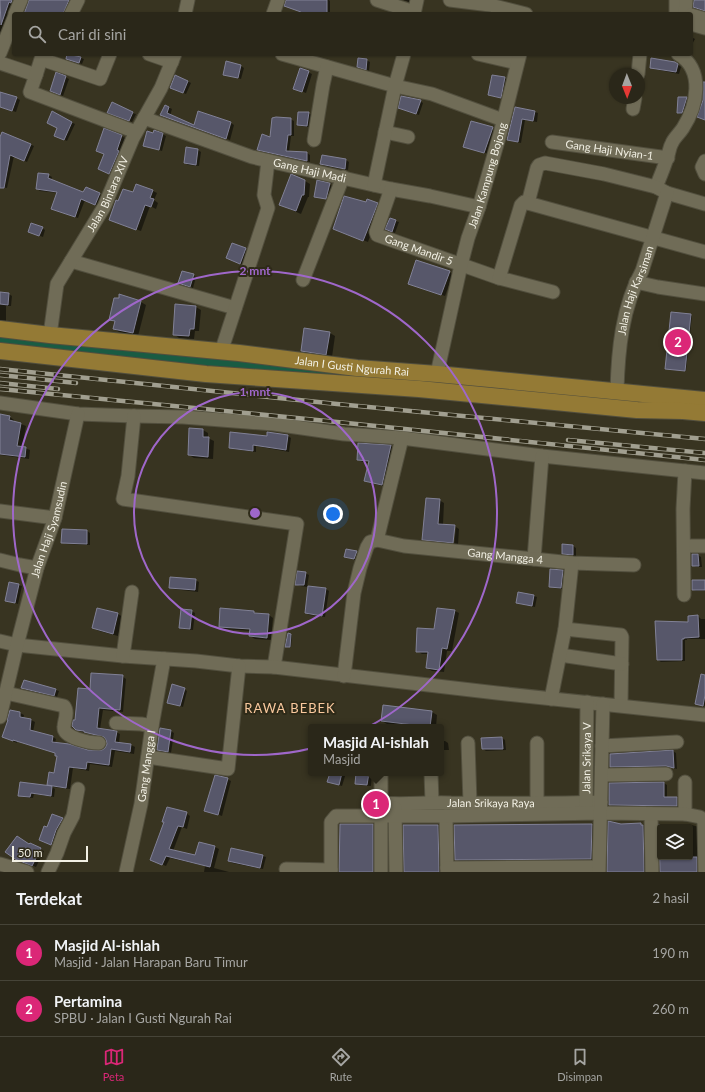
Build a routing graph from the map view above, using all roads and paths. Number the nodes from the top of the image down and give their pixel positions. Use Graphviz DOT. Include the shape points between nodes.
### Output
graph roads {
  1 [pos="21,0"];
  2 [pos="78,0"];
  3 [pos="188,0"];
  4 [pos="278,0"];
  5 [pos="377,0"];
  6 [pos="450,0"];
  7 [pos="686,0"];
  8 [pos="415,9"];
  9 [pos="17,12"];
  10 [pos="72,12"];
  11 [pos="185,12"];
  12 [pos="274,12"];
  13 [pos="518,12"];
  14 [pos="683,12"];
  15 [pos="693,15"];
  16 [pos="705,18"];
  17 [pos="693,20"];
  18 [pos="12,23"];
  19 [pos="705,28"];
  20 [pos="0,53"];
  21 [pos="109,56"];
  22 [pos="161,56"];
  23 [pos="289,56"];
  24 [pos="403,56"];
  25 [pos="494,56"];
  26 [pos="640,56"];
  27 [pos="680,56"];
  28 [pos="173,58"];
  29 [pos="518,59"];
  30 [pos="0,63"];
  31 [pos="328,67"];
  32 [pos="639,68"];
  33 [pos="36,76"];
  34 [pos="395,86"];
  35 [pos="144,118"];
  36 [pos="503,120"];
  37 [pos="136,132"];
  38 [pos="385,132"];
  39 [pos="408,137"];
  40 [pos="314,140"];
  41 [pos="552,142"];
  42 [pos="668,158"];
  43 [pos="268,161"];
  44 [pos="705,161"];
  45 [pos="705,174"];
  46 [pos="343,177"];
  47 [pos="374,185"];
  48 [pos="656,187"];
  49 [pos="391,189"];
  50 [pos="668,193"];
  51 [pos="528,203"];
  52 [pos="705,204"];
  53 [pos="479,207"];
  54 [pos="652,238"];
  55 [pos="705,252"];
  56 [pos="71,261"];
  57 [pos="461,265"];
  58 [pos="499,278"];
  59 [pos="303,280"];
  60 [pos="636,282"];
  61 [pos="553,292"];
  62 [pos="705,294"];
  63 [pos="235,308"];
  64 [pos="0,329"];
  65 [pos="50,335"];
  66 [pos="0,351"];
  67 [pos="221,352"];
  68 [pos="206,374"];
  69 [pos="437,374"];
  70 [pos="617,391"];
  71 [pos="705,400"];
  72 [pos="0,403"];
  73 [pos="684,404"];
  74 [pos="705,413"];
  75 [pos="78,414"];
  76 [pos="134,416"];
  77 [pos="402,438"];
  78 [pos="542,456"];
  79 [pos="685,471"];
  80 [pos="705,472"];
  81 [pos="0,511"];
  82 [pos="55,518"];
  83 [pos="377,540"];
  84 [pos="684,546"];
  85 [pos="705,546"];
  86 [pos="0,558"];
  87 [pos="534,560"];
  88 [pos="572,563"];
  89 [pos="634,565"];
  90 [pos="37,568"];
  91 [pos="132,592"];
  92 [pos="684,595"];
  93 [pos="565,629"];
  94 [pos="0,641"];
  95 [pos="17,645"];
  96 [pos="560,655"];
  97 [pos="124,656"];
  98 [pos="164,659"];
  99 [pos="622,664"];
  100 [pos="239,666"];
  101 [pos="274,667"];
  102 [pos="344,676"];
  103 [pos="6,693"];
  104 [pos="551,699"];
  105 [pos="587,702"];
  106 [pos="604,704"];
  107 [pos="621,705"];
  108 [pos="705,715"];
  109 [pos="0,717"];
  110 [pos="116,723"];
  111 [pos="152,726"];
  112 [pos="677,742"];
  113 [pos="98,743"];
  114 [pos="468,743"];
  115 [pos="537,743"];
  116 [pos="602,746"];
  117 [pos="148,758"];
  118 [pos="666,774"];
  119 [pos="602,775"];
  120 [pos="381,776"];
  121 [pos="431,776"];
  122 [pos="685,782"];
  123 [pos="78,789"];
  124 [pos="432,802"];
  125 [pos="381,803"];
  126 [pos="470,803"];
  127 [pos="537,803"];
  128 [pos="601,807"];
  129 [pos="586,808"];
  130 [pos="395,810"];
  131 [pos="650,814"];
  132 [pos="685,814"];
  133 [pos="381,816"];
  134 [pos="446,816"];
  135 [pos="0,864"];
  136 [pos="286,869"];
  137 [pos="447,870"];
  138 [pos="598,870"];
  139 [pos="332,871"];
  140 [pos="26,872"];
  141 [pos="48,872"];
  142 [pos="126,872"];
  143 [pos="381,872"];
  144 [pos="396,872"];
  145 [pos="652,872"];
  146 [pos="705,872"];
  1 -- 9 [label="street"];
  2 -- 10 [label="street"];
  3 -- 11 [label="street"];
  4 -- 12 [label="street"];
  5 -- 8 [label="street"];
  6 -- 13 [label="street" via="490,5"];
  7 -- 14 [label="street"];
  15 -- 16 [label="street"];
  17 -- 19 [label="street"];
  18 -- 20 [label="street"];
  21 -- 33 [label="street" via="100,79 41,59"];
  22 -- 28 [label="street"];
  23 -- 31 [label="street, Jalan Kampung Bojong"];
  24 -- 34 [label="street"];
  25 -- 29 [label="street"];
  26 -- 32 [label="street"];
  27 -- 42 [label="street" via="694,73 697,85 692,108 672,144"];
  28 -- 35 [label="street, Jalan Bintara XIV" via="161,88"];
  29 -- 36 [label="street"];
  30 -- 33 [label="street"];
  31 -- 34 [label="street, Jalan Kampung Bojong"];
  31 -- 40 [label="street"];
  33 -- 37 [label="street" via="30,92"];
  34 -- 36 [label="street, Jalan Kampung Bojong" via="432,94"];
  34 -- 38 [label="street"];
  35 -- 37 [label="street, Jalan Bintara XIV"];
  35 -- 43 [label="street, Gang Haji Madi"];
  36 -- 53 [label="street, Jalan Kampung Bojong"];
  37 -- 56 [label="street, Jalan Bintara XIV" via="104,206"];
  38 -- 39 [label="street"];
  38 -- 47 [label="street"];
  41 -- 42 [label="street, Gang Haji Nyian-1"];
  42 -- 48 [label="street"];
  43 -- 46 [label="street, Gang Haji Madi"];
  43 -- 63 [label="street" via="264,195 268,208"];
  44 -- 45 [label="street" via="702,168"];
  46 -- 47 [label="street, Gang Haji Madi"];
  46 -- 59 [label="street"];
  47 -- 49 [label="street, Gang Haji Madi"];
  48 -- 50 [label="street"];
  48 -- 51 [label="street" via="545,162 537,168"];
  49 -- 53 [label="street, Gang Haji Madi"];
  49 -- 57 [label="street, Gang Mandir 5" via="377,235"];
  50 -- 52 [label="street"];
  50 -- 54 [label="street, Jalan Haji Karsiman"];
  51 -- 54 [label="street"];
  51 -- 58 [label="street" via="521,204"];
  53 -- 57 [label="street, Jalan Kampung Bojong"];
  54 -- 55 [label="street"];
  54 -- 60 [label="street, Jalan Haji Karsiman"];
  56 -- 63 [label="street"];
  56 -- 65 [label="street, Jalan Bintara XIV" via="57,284"];
  57 -- 58 [label="street"];
  57 -- 69 [label="street, Jalan Kampung Bojong"];
  58 -- 61 [label="street"];
  60 -- 62 [label="street"];
  60 -- 70 [label="street, Jalan Haji Karsiman" via="627,311 618,359"];
  63 -- 67 [label="street"];
  64 -- 65 [label="main road, Jalan I Gusti Ngurah Rai"];
  65 -- 67 [label="main road, Jalan I Gusti Ngurah Rai"];
  66 -- 68 [label="main road, Jalan I Gusti Ngurah Rai"];
  67 -- 68 [label="main road"];
  67 -- 69 [label="main road, Jalan I Gusti Ngurah Rai" via="357,368"];
  68 -- 73 [label="main road, Jalan I Gusti Ngurah Rai" via="419,389 637,410"];
  69 -- 70 [label="main road, Jalan I Gusti Ngurah Rai"];
  70 -- 73 [label="main road, Jalan I Gusti Ngurah Rai"];
  71 -- 73 [label="main road, Jalan I Gusti Ngurah Rai"];
  72 -- 75 [label="street"];
  73 -- 74 [label="main road, Jalan I Gusti Ngurah Rai"];
  75 -- 76 [label="street"];
  75 -- 82 [label="street, Jalan Haji Syamsudin"];
  76 -- 77 [label="street" via="267,423 344,434"];
  76 -- 101 [label="street" via="130,464 123,499 297,524"];
  77 -- 78 [label="street"];
  77 -- 83 [label="street"];
  78 -- 79 [label="street"];
  78 -- 87 [label="street"];
  79 -- 80 [label="street"];
  79 -- 84 [label="street"];
  81 -- 82 [label="street"];
  82 -- 90 [label="street, Jalan Haji Syamsudin"];
  83 -- 87 [label="street, Gang Mangga 4" via="404,546"];
  83 -- 102 [label="street" via="370,542 360,568 354,593"];
  84 -- 85 [label="street"];
  84 -- 92 [label="street"];
  86 -- 90 [label="street"];
  87 -- 88 [label="street, Gang Mangga 4"];
  88 -- 89 [label="street, Gang Mangga 4"];
  88 -- 93 [label="street"];
  90 -- 95 [label="street, Jalan Haji Syamsudin"];
  91 -- 97 [label="street"];
  93 -- 96 [label="street"];
  93 -- 99 [label="street" via="621,635"];
  94 -- 95 [label="street"];
  95 -- 97 [label="street"];
  95 -- 103 [label="street, Jalan Haji Syamsudin"];
  96 -- 99 [label="street"];
  96 -- 104 [label="street"];
  97 -- 98 [label="street"];
  98 -- 100 [label="street"];
  98 -- 111 [label="street, Gang Mangga I"];
  99 -- 107 [label="street"];
  100 -- 101 [label="street"];
  100 -- 117 [label="street" via="228,769"];
  101 -- 102 [label="street"];
  102 -- 104 [label="street"];
  103 -- 109 [label="street, Jalan Haji Syamsudin"];
  103 -- 113 [label="street" via="64,706 67,714 64,728 67,735"];
  104 -- 105 [label="street"];
  105 -- 106 [label="street"];
  105 -- 129 [label="street, Jalan Srikaya V"];
  106 -- 107 [label="street"];
  106 -- 116 [label="street, Jalan Srikaya V"];
  107 -- 108 [label="street"];
  110 -- 111 [label="street"];
  111 -- 117 [label="street, Gang Mangga I"];
  112 -- 116 [label="street"];
  114 -- 126 [label="street"];
  115 -- 127 [label="street"];
  116 -- 119 [label="street, Jalan Srikaya V"];
  117 -- 142 [label="street, Gang Mangga I"];
  118 -- 119 [label="street"];
  119 -- 128 [label="street, Jalan Srikaya V"];
  120 -- 125 [label="street"];
  121 -- 124 [label="street"];
  122 -- 132 [label="street"];
  123 -- 141 [label="street" via="73,816"];
  124 -- 126 [label="street, Jalan Srikaya Raya"];
  124 -- 130 [label="street, Jalan Srikaya Raya"];
  125 -- 130 [label="street, Jalan Srikaya Raya"];
  125 -- 133 [label="street"];
  126 -- 127 [label="street, Jalan Srikaya Raya"];
  127 -- 129 [label="street, Jalan Srikaya Raya"];
  128 -- 129 [label="street, Jalan Srikaya Raya"];
  128 -- 131 [label="street, Jalan Srikaya Raya"];
  128 -- 138 [label="street, Jalan Srikaya V"];
  129 -- 134 [label="street, Jalan Srikaya Raya"];
  130 -- 133 [label="street, Jalan Srikaya Raya"];
  130 -- 134 [label="street, Jalan Srikaya Raya"];
  130 -- 144 [label="street"];
  131 -- 132 [label="street, Jalan Srikaya Raya"];
  131 -- 145 [label="street"];
  132 -- 146 [label="street, Jalan Srikaya Raya" via="696,815 704,821"];
  133 -- 139 [label="street, Jalan Srikaya Raya" via="333,818"];
  133 -- 143 [label="street"];
  134 -- 137 [label="street"];
  135 -- 140 [label="street"];
  136 -- 139 [label="street"];
  137 -- 138 [label="street"];
}
